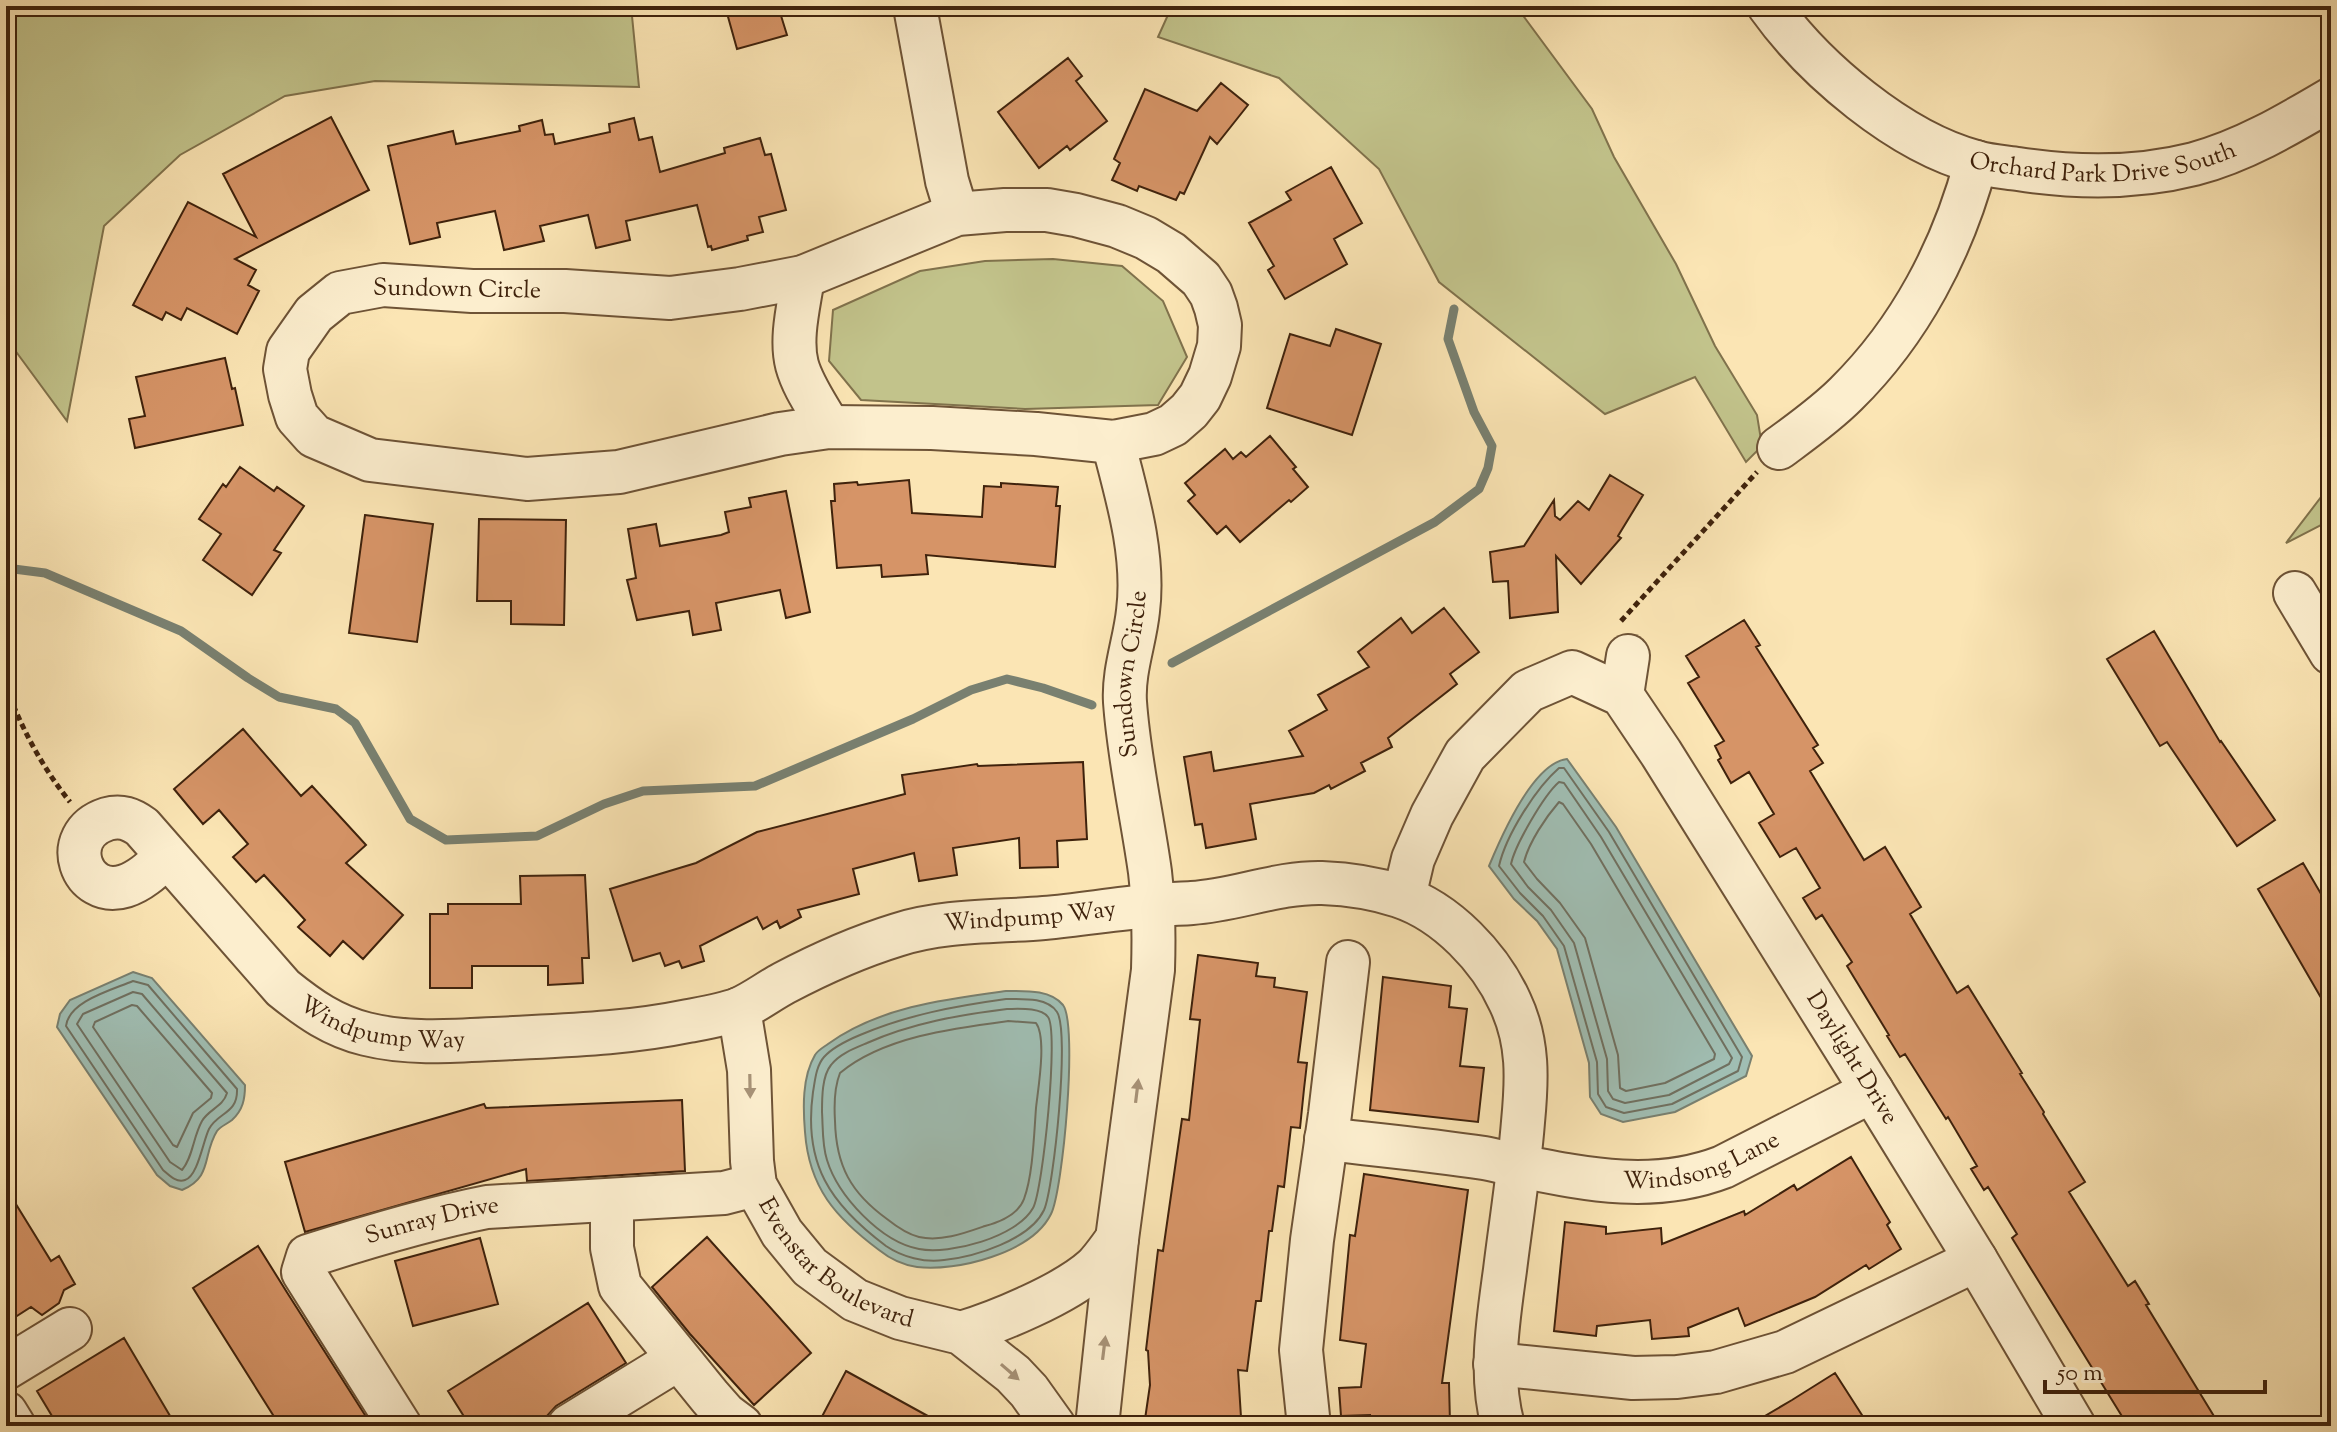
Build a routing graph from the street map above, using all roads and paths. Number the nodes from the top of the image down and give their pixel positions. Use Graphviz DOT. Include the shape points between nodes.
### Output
graph roads {
  1 [pos="889,6"];
  2 [pos="916,6"];
  3 [pos="1769,6"];
  4 [pos="2331,99"];
  5 [pos="1976,162"];
  6 [pos="957,214"];
  7 [pos="803,277"];
  8 [pos="829,427"];
  9 [pos="1113,442"];
  10 [pos="1779,448"];
  11 [pos="2295,593"];
  12 [pos="2331,653"];
  13 [pos="1624,658"];
  14 [pos="166,857"];
  15 [pos="1404,897"];
  16 [pos="1153,905"];
  17 [pos="1348,962"];
  18 [pos="739,1009"];
  19 [pos="1872,1091"];
  20 [pos="1326,1139"];
  21 [pos="1518,1166"];
  22 [pos="755,1185"];
  23 [pos="612,1201"];
  24 [pos="1117,1239"];
  25 [pos="1976,1260"];
  26 [pos="70,1329"];
  27 [pos="961,1333"];
  28 [pos="678,1359"];
  29 [pos="1495,1364"];
  30 [pos="6,1368"];
  31 [pos="6,1413"];
  32 [pos="2069,1424"];
  33 [pos="14,1426"];
  34 [pos="400,1426"];
  35 [pos="569,1426"];
  36 [pos="741,1426"];
  37 [pos="1054,1426"];
  38 [pos="1097,1426"];
  39 [pos="1309,1426"];
  40 [pos="1503,1426"];
  1 -- 2 [label="street"];
  2 -- 6 [label="street"];
  3 -- 5 [label="street" via="1819,62 1869,106 1943,150"];
  4 -- 5 [label="street, Orchard Park Drive South" via="2224,154 2141,174 2053,174"];
  5 -- 10 [label="street, Orchard Park Drive South" via="1950,241 1894,339 1844,396"];
  6 -- 7 [label="street, Sundown Circle"];
  6 -- 9 [label="street, Sundown Circle" via="1047,210 1117,226 1171,253 1201,279 1220,325 1215,363 1200,397 1173,425"];
  7 -- 8 [label="street" via="797,364"];
  7 -- 8 [label="street, Sundown Circle" via="670,298 383,285 340,293 314,314 288,351 285,369 297,417 314,436 370,460 527,479 619,472"];
  8 -- 9 [label="street, Sundown Circle"];
  9 -- 16 [label="street, Sundown Circle" via="1138,559 1138,613 1125,696"];
  10 -- 13 [label="path"];
  11 -- 12 [label="street"];
  13 -- 15 [label="street" via="1528,691 1465,755 1413,859"];
  13 -- 19 [label="street, Daylight Drive"];
  14 -- 18 [label="street, Windpump Way" via="283,988 334,1024 367,1034 434,1042 642,1031"];
  15 -- 16 [label="street, Windpump Way" via="1318,883"];
  15 -- 21 [label="street, Windpump Way" via="1458,933 1510,1000 1527,1075"];
  16 -- 18 [label="street, Windpump Way" via="899,934 815,968"];
  24 -- 16 [label="street, one-way" via="1153,970"];
  17 -- 20 [label="street"];
  18 -- 22 [label="street, Evenstar Boulevard, one-way" via="749,1070"];
  19 -- 21 [label="street, Windsong Lane" via="1698,1177 1627,1183"];
  19 -- 25 [label="street, Daylight Drive"];
  20 -- 21 [label="street, Windsong Lane"];
  20 -- 39 [label="street" via="1301,1350"];
  21 -- 29 [label="street, Windpump Way"];
  22 -- 23 [label="street, Sunray Drive" via="724,1193"];
  22 -- 27 [label="street, Evenstar Boulevard" via="782,1233 824,1278 876,1309"];
  23 -- 28 [label="street" via="612,1248 620,1286"];
  23 -- 34 [label="street, Sunray Drive" via="487,1207 308,1256 303,1272"];
  24 -- 27 [label="street" via="1085,1275 1005,1317"];
  38 -- 24 [label="street, one-way"];
  25 -- 29 [label="street" via="1785,1352 1716,1372 1633,1378"];
  25 -- 32 [label="street, Daylight Drive"];
  26 -- 30 [label="street"];
  27 -- 37 [label="street, Evenstar Boulevard, one-way" via="1013,1374"];
  28 -- 35 [label="street"];
  28 -- 36 [label="street"];
  29 -- 40 [label="street, Windpump Way"];
  31 -- 33 [label="street"];
}
